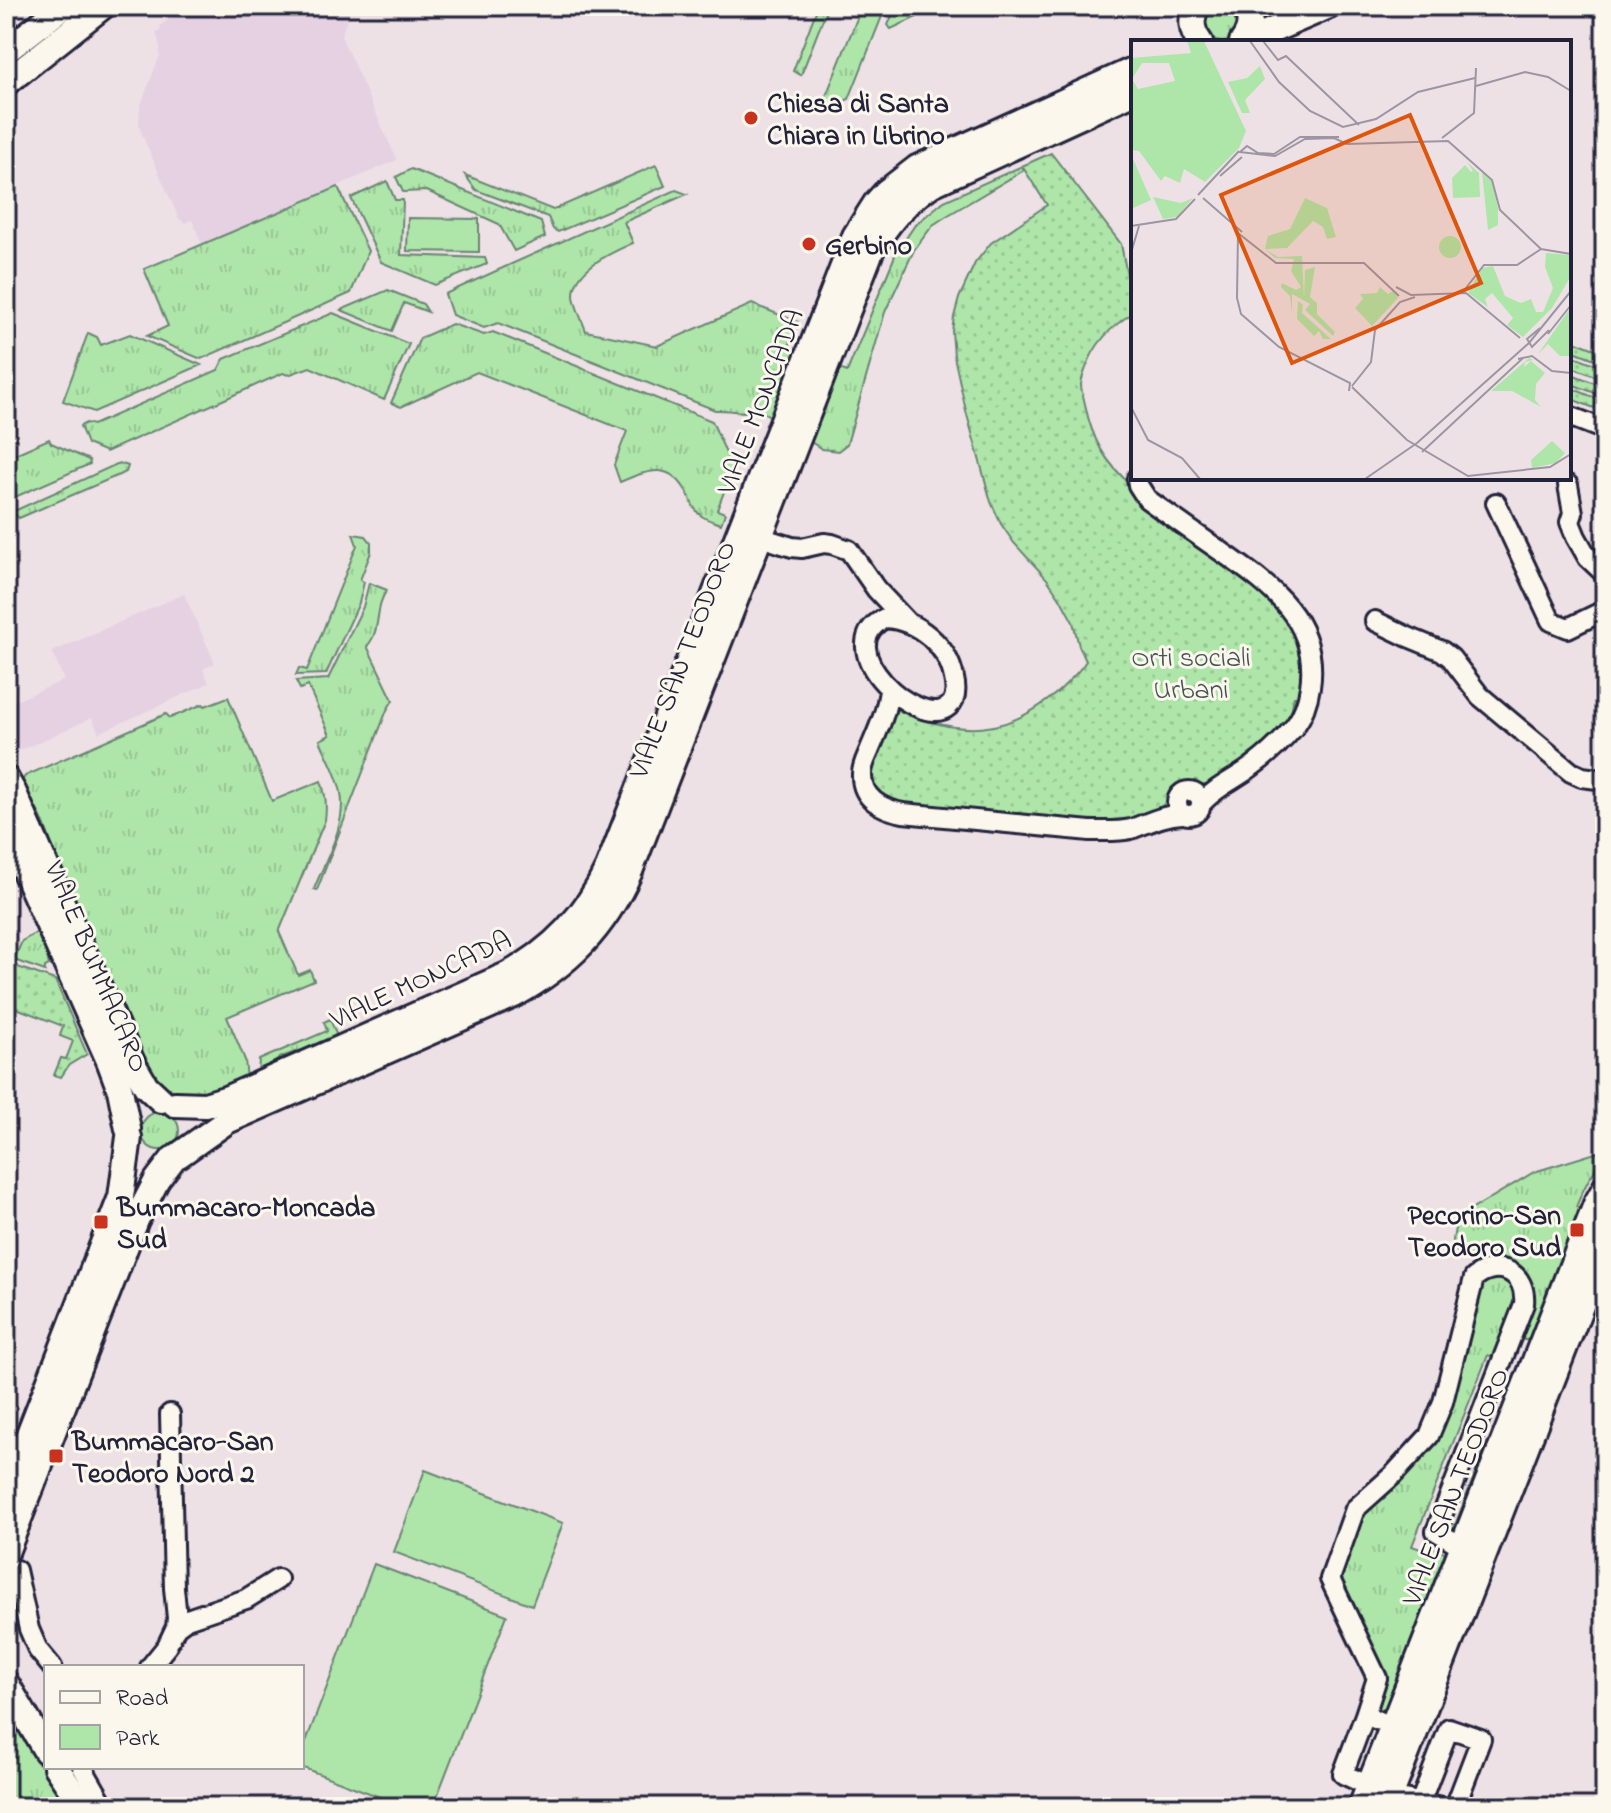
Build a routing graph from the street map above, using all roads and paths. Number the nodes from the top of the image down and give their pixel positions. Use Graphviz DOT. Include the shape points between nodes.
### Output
graph roads {
  1 [pos="64,6"];
  2 [pos="103,6"];
  3 [pos="1245,6"];
  4 [pos="1329,6"];
  5 [pos="1195,17"];
  6 [pos="1179,40"];
  7 [pos="1244,40"];
  8 [pos="1248,40"];
  9 [pos="6,51"];
  10 [pos="1131,71"];
  11 [pos="6,83"];
  12 [pos="1131,93"];
  13 [pos="818,361"];
  14 [pos="1571,417"];
  15 [pos="1605,430"];
  16 [pos="1137,480"];
  17 [pos="1568,485"];
  18 [pos="1496,503"];
  19 [pos="751,533"];
  20 [pos="1605,574"];
  21 [pos="876,589"];
  22 [pos="1605,608"];
  23 [pos="1375,621"];
  24 [pos="877,622"];
  25 [pos="908,622"];
  26 [pos="889,689"];
  27 [pos="905,700"];
  28 [pos="883,719"];
  29 [pos="6,779"];
  30 [pos="1605,780"];
  31 [pos="6,829"];
  32 [pos="123,1068"];
  33 [pos="168,1102"];
  34 [pos="231,1108"];
  35 [pos="128,1133"];
  36 [pos="176,1157"];
  37 [pos="1605,1188"];
  38 [pos="133,1198"];
  39 [pos="1605,1244"];
  40 [pos="1510,1345"];
  41 [pos="1537,1356"];
  42 [pos="170,1414"];
  43 [pos="6,1493"];
  44 [pos="1463,1547"];
  45 [pos="11,1561"];
  46 [pos="278,1579"];
  47 [pos="176,1627"];
  48 [pos="50,1665"];
  49 [pos="152,1665"];
  50 [pos="6,1683"];
  51 [pos="1365,1715"];
  52 [pos="1392,1726"];
  53 [pos="44,1748"];
  54 [pos="57,1769"];
  55 [pos="83,1769"];
  56 [pos="1377,1799"];
  57 [pos="1420,1803"];
  58 [pos="83,1807"];
  59 [pos="105,1807"];
  60 [pos="1441,1807"];
  61 [pos="1455,1807"];
  1 -- 9 [label="main road"];
  2 -- 11 [label="main road"];
  3 -- 7 [label="main road" via="1250,20"];
  4 -- 8 [label="main road"];
  5 -- 6 [label="main road"];
  10 -- 13 [label="main road, VIALE MONCADA" via="930,161 886,192 855,236"];
  12 -- 13 [label="main road" via="953,173 908,202 871,251"];
  13 -- 19 [label="main road, VIALE MONCADA"];
  14 -- 15 [label="street"];
  16 -- 28 [label="street" via="1147,499 1263,582 1296,618 1310,650 1309,695 1296,724 1275,749 1209,796 1122,830 1090,831 884,809 867,793 862,774"];
  17 -- 20 [label="street" via="1576,537"];
  18 -- 22 [label="street" via="1551,621 1568,628"];
  19 -- 21 [label="street" via="792,547 824,543 849,550"];
  19 -- 34 [label="main road, VIALE MONCADA" via="608,868 577,919 546,950 507,975"];
  21 -- 24 [label="street"];
  21 -- 25 [label="street"];
  23 -- 30 [label="street" via="1442,651 1480,696 1571,772"];
  24 -- 25 [label="street"];
  24 -- 26 [label="street" via="867,635 868,656"];
  25 -- 27 [label="street" via="941,648 956,687 953,702 940,711"];
  26 -- 27 [label="street"];
  26 -- 28 [label="street"];
  27 -- 28 [label="street"];
  29 -- 32 [label="main road"];
  31 -- 32 [label="main road, VIALE BUMMACARO"];
  32 -- 33 [label="main road"];
  32 -- 35 [label="main road, VIALE BUMMACARO" via="120,1090"];
  33 -- 34 [label="main road, VIALE MONCADA"];
  33 -- 35 [label="main road" via="139,1108"];
  33 -- 36 [label="main road" via="190,1124 189,1141"];
  34 -- 36 [label="main road" via="209,1133"];
  35 -- 36 [label="main road" via="136,1152 149,1161"];
  35 -- 38 [label="main road, VIALE BUMMACARO"];
  36 -- 38 [label="main road"];
  37 -- 41 [label="main road, VIALE SAN TEODORO"];
  38 -- 43 [label="main road, VIALE BUMMACARO"];
  38 -- 45 [label="main road"];
  39 -- 56 [label="main road"];
  40 -- 41 [label="street"];
  40 -- 44 [label="street" via="1436,1531"];
  40 -- 51 [label="street" via="1525,1293 1519,1278 1492,1268 1474,1278 1443,1402 1429,1436 1355,1509 1348,1525 1330,1579 1377,1678"];
  41 -- 44 [label="main road, VIALE SAN TEODORO"];
  42 -- 47 [label="street"];
  44 -- 52 [label="main road, VIALE SAN TEODORO"];
  45 -- 48 [label="street" via="29,1629"];
  46 -- 47 [label="street" via="246,1599"];
  47 -- 49 [label="street"];
  50 -- 53 [label="main road"];
  51 -- 52 [label="street"];
  51 -- 56 [label="street" via="1343,1774"];
  52 -- 56 [label="main road, VIALE SAN TEODORO"];
  54 -- 58 [label="main road"];
  55 -- 59 [label="street"];
  56 -- 57 [label="street"];
  57 -- 60 [label="street"];
  57 -- 61 [label="street" via="1449,1728 1481,1739"];
}
